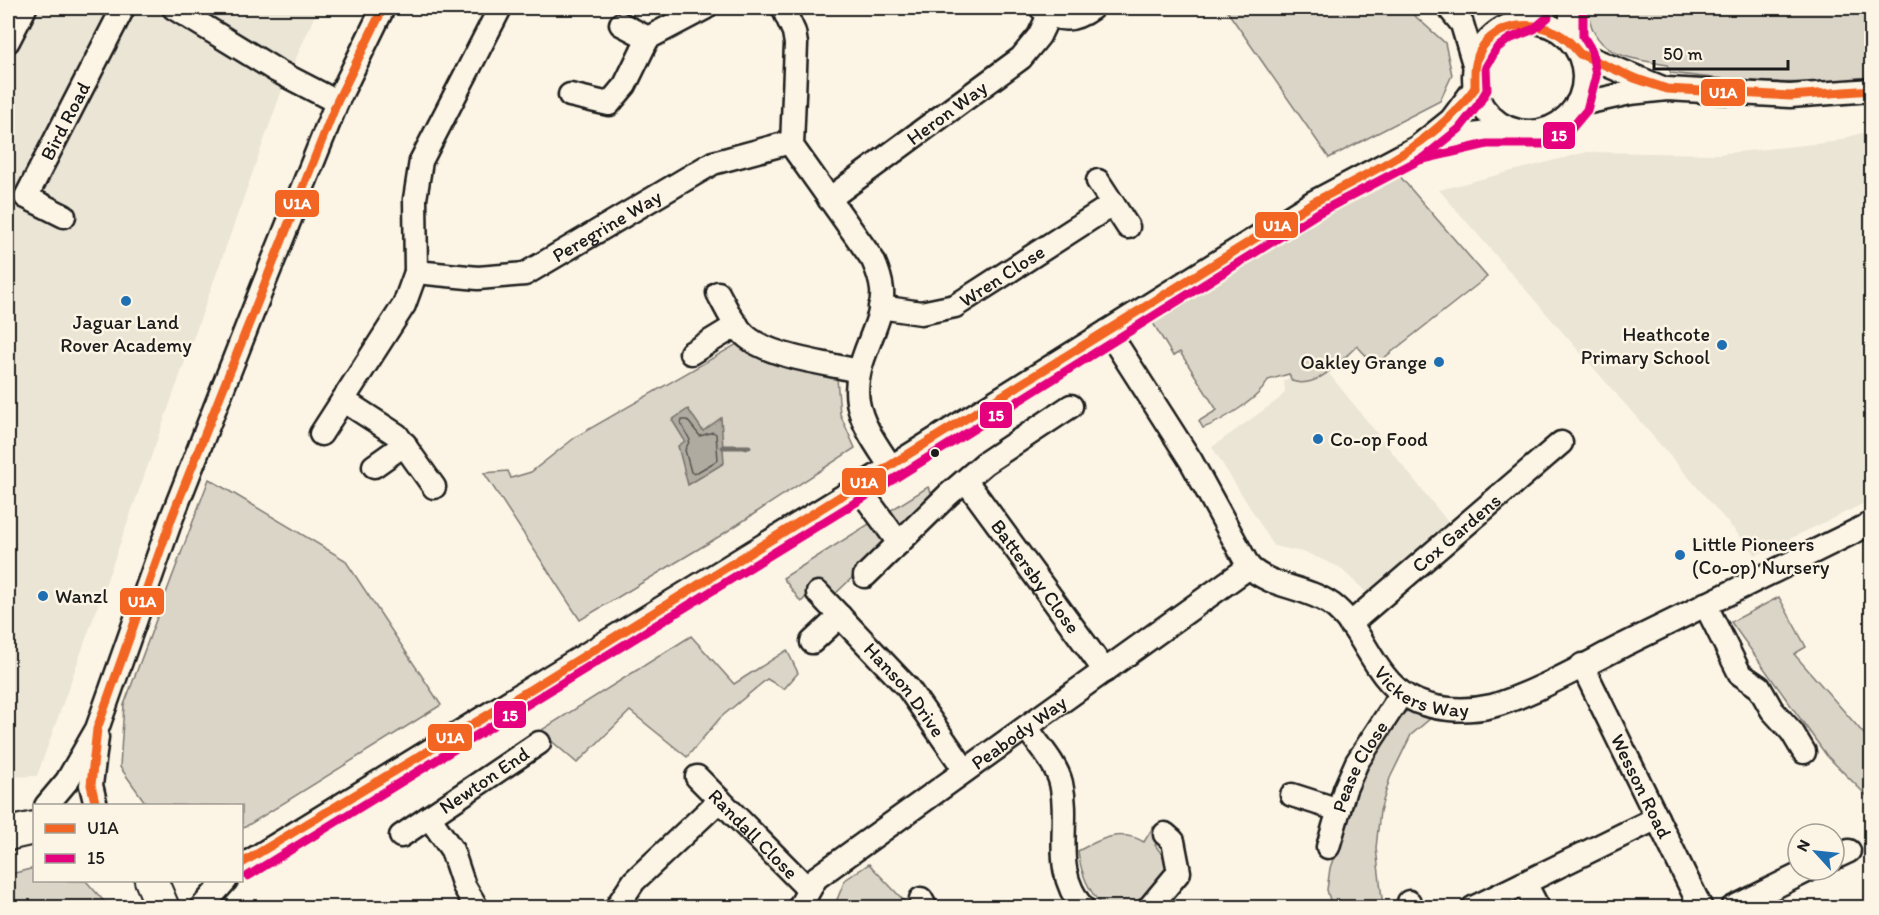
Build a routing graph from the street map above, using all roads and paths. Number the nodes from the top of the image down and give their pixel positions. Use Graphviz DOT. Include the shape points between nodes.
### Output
graph roads {
  1 [pos="25,8"];
  2 [pos="123,8"];
  3 [pos="174,8"];
  4 [pos="383,8"];
  5 [pos="500,8"];
  6 [pos="705,8"];
  7 [pos="783,8"];
  8 [pos="1092,8"];
  9 [pos="1571,8"];
  10 [pos="1045,11"];
  11 [pos="1453,11"];
  12 [pos="1526,17"];
  13 [pos="621,24"];
  14 [pos="648,38"];
  15 [pos="8,41"];
  16 [pos="1575,47"];
  17 [pos="1474,64"];
  18 [pos="1475,88"];
  19 [pos="1667,89"];
  20 [pos="1872,90"];
  21 [pos="570,95"];
  22 [pos="337,102"];
  23 [pos="1576,105"];
  24 [pos="1510,130"];
  25 [pos="791,142"];
  26 [pos="1416,148"];
  27 [pos="1098,181"];
  28 [pos="17,193"];
  29 [pos="829,199"];
  30 [pos="1113,204"];
  31 [pos="64,216"];
  32 [pos="1128,227"];
  33 [pos="416,272"];
  34 [pos="718,294"];
  35 [pos="880,307"];
  36 [pos="737,325"];
  37 [pos="1108,332"];
  38 [pos="691,353"];
  39 [pos="858,371"];
  40 [pos="343,400"];
  41 [pos="1071,406"];
  42 [pos="321,434"];
  43 [pos="1561,442"];
  44 [pos="405,444"];
  45 [pos="374,466"];
  46 [pos="891,467"];
  47 [pos="966,481"];
  48 [pos="434,487"];
  49 [pos="858,487"];
  50 [pos="1872,523"];
  51 [pos="899,543"];
  52 [pos="1249,567"];
  53 [pos="866,576"];
  54 [pos="818,593"];
  55 [pos="1705,604"];
  56 [pos="840,616"];
  57 [pos="1350,624"];
  58 [pos="812,642"];
  59 [pos="1582,665"];
  60 [pos="1105,671"];
  61 [pos="1402,693"];
  62 [pos="1027,728"];
  63 [pos="97,729"];
  64 [pos="539,743"];
  65 [pos="1804,752"];
  66 [pos="965,770"];
  67 [pos="697,777"];
  68 [pos="1292,795"];
  69 [pos="720,800"];
  70 [pos="48,804"];
  71 [pos="96,804"];
  72 [pos="1339,810"];
  73 [pos="429,817"];
  74 [pos="1657,818"];
  75 [pos="1165,834"];
  76 [pos="401,836"];
  77 [pos="1328,847"];
  78 [pos="243,864"];
  79 [pos="1786,881"];
  80 [pos="152,882"];
  81 [pos="224,882"];
  82 [pos="1525,883"];
  83 [pos="804,898"];
  84 [pos="163,908"];
  85 [pos="201,908"];
  86 [pos="477,908"];
  87 [pos="616,908"];
  88 [pos="1083,908"];
  89 [pos="1149,908"];
  90 [pos="1473,908"];
  91 [pos="1538,908"];
  92 [pos="1701,908"];
  93 [pos="1732,908"];
  1 -- 15 [label="street"];
  2 -- 28 [label="street, Bird Road"];
  3 -- 22 [label="street" via="277,71"];
  4 -- 22 [label="street"];
  5 -- 33 [label="street" via="421,161 415,199"];
  6 -- 14 [label="street"];
  7 -- 25 [label="street" via="796,44"];
  8 -- 10 [label="street" via="1070,20"];
  9 -- 16 [label="street"];
  10 -- 29 [label="street, Heron Way" via="1039,36 1021,58"];
  11 -- 12 [label="street" via="1497,25"];
  11 -- 17 [label="street" via="1467,35"];
  12 -- 16 [label="street" via="1551,26"];
  12 -- 17 [label="street" via="1488,40"];
  13 -- 14 [label="street"];
  14 -- 21 [label="street" via="625,85 609,104"];
  16 -- 19 [label="street" via="1634,78"];
  16 -- 23 [label="street" via="1584,75"];
  17 -- 18 [label="street"];
  18 -- 24 [label="street" via="1486,112"];
  18 -- 26 [label="street" via="1451,120"];
  19 -- 20 [label="street" via="1790,96"];
  19 -- 23 [label="street"];
  22 -- 63 [label="street" via="172,517"];
  23 -- 24 [label="street" via="1563,120 1542,132"];
  24 -- 26 [label="street" via="1450,138"];
  25 -- 29 [label="street"];
  25 -- 33 [label="street, Peregrine Way" via="713,163 525,274 478,278"];
  26 -- 37 [label="street" via="1312,203"];
  27 -- 30 [label="street"];
  28 -- 31 [label="street, Bird Road"];
  29 -- 35 [label="street" via="873,260 882,292"];
  30 -- 32 [label="street"];
  30 -- 35 [label="street, Wren Close" via="955,306 921,313"];
  33 -- 40 [label="street" via="404,305"];
  34 -- 36 [label="street"];
  35 -- 39 [label="street"];
  36 -- 38 [label="street"];
  36 -- 39 [label="street" via="765,348"];
  37 -- 46 [label="street"];
  37 -- 52 [label="street, Vickers Way" via="1191,461"];
  39 -- 46 [label="street" via="860,411"];
  40 -- 42 [label="street"];
  40 -- 44 [label="street"];
  41 -- 47 [label="street" via="985,463"];
  43 -- 57 [label="street, Cox Gardens"];
  44 -- 45 [label="street"];
  44 -- 48 [label="street"];
  46 -- 49 [label="street"];
  47 -- 51 [label="street"];
  47 -- 60 [label="street, Battersby Close"];
  49 -- 51 [label="street"];
  49 -- 78 [label="street"];
  50 -- 55 [label="street, Vickers Way"];
  51 -- 53 [label="street"];
  52 -- 57 [label="street, Vickers Way" via="1272,582 1320,597"];
  52 -- 60 [label="street, Peabody Way"];
  54 -- 56 [label="street, Hanson Drive"];
  55 -- 59 [label="street, Vickers Way"];
  55 -- 65 [label="street" via="1740,674 1759,687"];
  56 -- 58 [label="street"];
  56 -- 66 [label="street, Hanson Drive" via="908,688"];
  57 -- 61 [label="street, Vickers Way" via="1383,673"];
  59 -- 61 [label="street, Vickers Way" via="1494,705 1472,710 1426,704"];
  59 -- 74 [label="street, Wesson Road"];
  60 -- 62 [label="street, Peabody Way"];
  61 -- 72 [label="street, Pease Close" via="1357,762"];
  62 -- 66 [label="street, Peabody Way"];
  62 -- 88 [label="street" via="1058,776 1063,801 1064,869"];
  63 -- 70 [label="street" via="67,781"];
  63 -- 71 [label="street" via="91,785"];
  64 -- 73 [label="street, Newton End"];
  66 -- 83 [label="street, Peabody Way" via="816,878"];
  67 -- 69 [label="street, Randall Close"];
  68 -- 72 [label="street"];
  69 -- 83 [label="street, Randall Close" via="792,875"];
  69 -- 87 [label="street" via="634,882"];
  72 -- 77 [label="street, Pease Close"];
  73 -- 76 [label="street, Newton End"];
  73 -- 86 [label="street, Newton End" via="452,850 464,886"];
  74 -- 82 [label="street"];
  74 -- 92 [label="street, Wesson Road"];
  75 -- 89 [label="street" via="1173,841 1179,872"];
  79 -- 93 [label="street"];
  80 -- 84 [label="highway"];
  81 -- 85 [label="street"];
  82 -- 90 [label="street"];
  82 -- 91 [label="street"];
}
